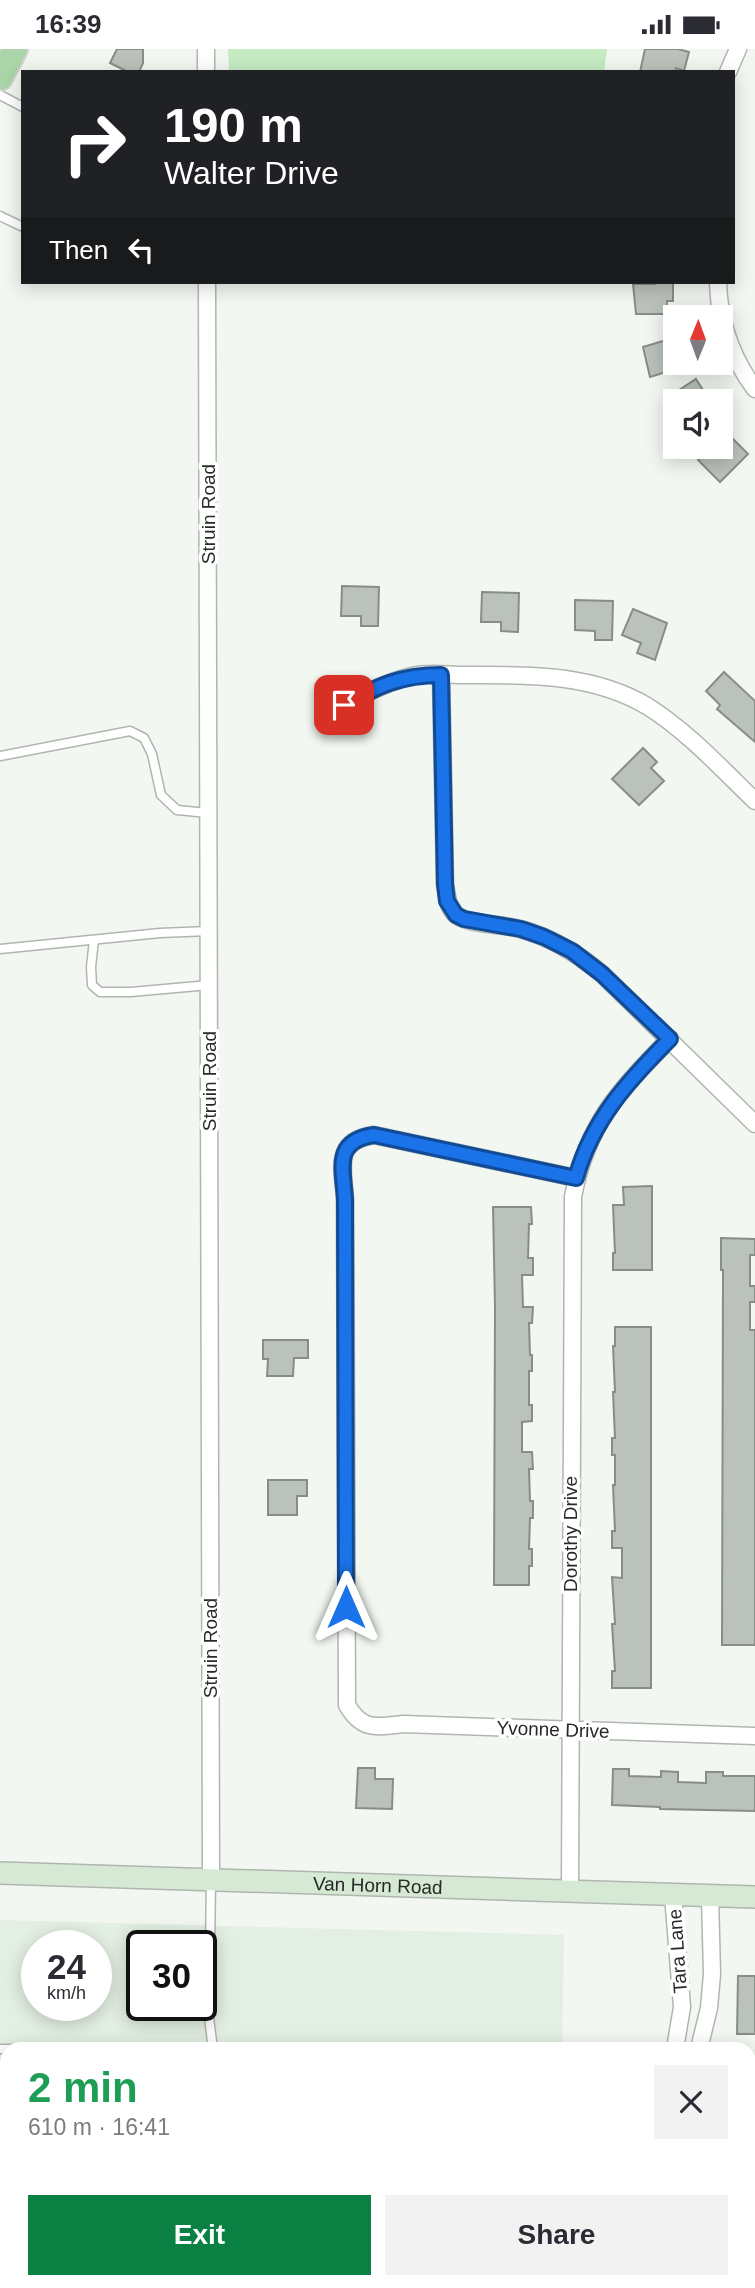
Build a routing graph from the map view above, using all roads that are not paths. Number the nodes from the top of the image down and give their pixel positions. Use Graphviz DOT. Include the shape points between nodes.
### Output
graph roads {
  1 [pos="15,49"];
  2 [pos="206,49"];
  3 [pos="738,49"];
  4 [pos="206,70"];
  5 [pos="729,70"];
  6 [pos="0,78"];
  7 [pos="0,95"];
  8 [pos="21,106"];
  9 [pos="0,216"];
  10 [pos="21,226"];
  11 [pos="207,284"];
  12 [pos="718,284"];
  13 [pos="755,389"];
  14 [pos="441,675"];
  15 [pos="344,705"];
  16 [pos="0,756"];
  17 [pos="755,801"];
  18 [pos="208,813"];
  19 [pos="209,931"];
  20 [pos="94,940"];
  21 [pos="0,949"];
  22 [pos="209,985"];
  23 [pos="670,1039"];
  24 [pos="755,1123"];
  25 [pos="576,1178"];
  26 [pos="570,1729"];
  27 [pos="755,1736"];
  28 [pos="0,1873"];
  29 [pos="211,1881"];
  30 [pos="570,1891"];
  31 [pos="673,1895"];
  32 [pos="710,1896"];
  33 [pos="755,1897"];
  34 [pos="682,2007"];
  35 [pos="709,2008"];
  36 [pos="212,2042"];
  37 [pos="676,2042"];
  38 [pos="701,2042"];
  1 -- 6 [label="main road"];
  2 -- 4 [label="street"];
  3 -- 5 [label="street"];
  7 -- 8 [label="lane"];
  9 -- 10 [label="lane"];
  11 -- 18 [label="street, Struin Road"];
  12 -- 13 [label="street" via="725,333"];
  14 -- 15 [label="street" via="415,675 374,688"];
  14 -- 17 [label="street" via="572,679 622,694 666,719"];
  14 -- 23 [label="street" via="445,884 450,909 464,919 521,929 572,951"];
  16 -- 18 [label="lane" via="130,731 144,738 152,754 162,795 177,810"];
  18 -- 19 [label="street, Struin Road"];
  19 -- 20 [label="lane"];
  19 -- 22 [label="street, Struin Road"];
  20 -- 21 [label="lane"];
  20 -- 22 [label="lane" via="92,985 100,992"];
  22 -- 29 [label="street, Struin Road"];
  23 -- 24 [label="street"];
  23 -- 25 [label="street, Dorothy Drive" via="632,1076 604,1114 587,1144"];
  25 -- 26 [label="street, Dorothy Drive" via="571,1215"];
  25 -- 26 [label="street, Yvonne Drive" via="374,1135 352,1143 341,1164 345,1199 347,1705 354,1717 374,1727"];
  26 -- 27 [label="street, Yvonne Drive"];
  26 -- 30 [label="street, Dorothy Drive"];
  28 -- 29 [label="main road, Van Horn Road"];
  29 -- 30 [label="main road, Van Horn Road"];
  29 -- 36 [label="lane"];
  30 -- 31 [label="main road, Van Horn Road"];
  31 -- 32 [label="main road, Van Horn Road"];
  31 -- 34 [label="street, Tara Lane"];
  32 -- 33 [label="main road, Van Horn Road"];
  32 -- 35 [label="street, Tara Lane"];
  34 -- 35 [label="street, Tara Lane"];
  34 -- 37 [label="street, Tara Lane"];
  35 -- 38 [label="street, Tara Lane"];
}
